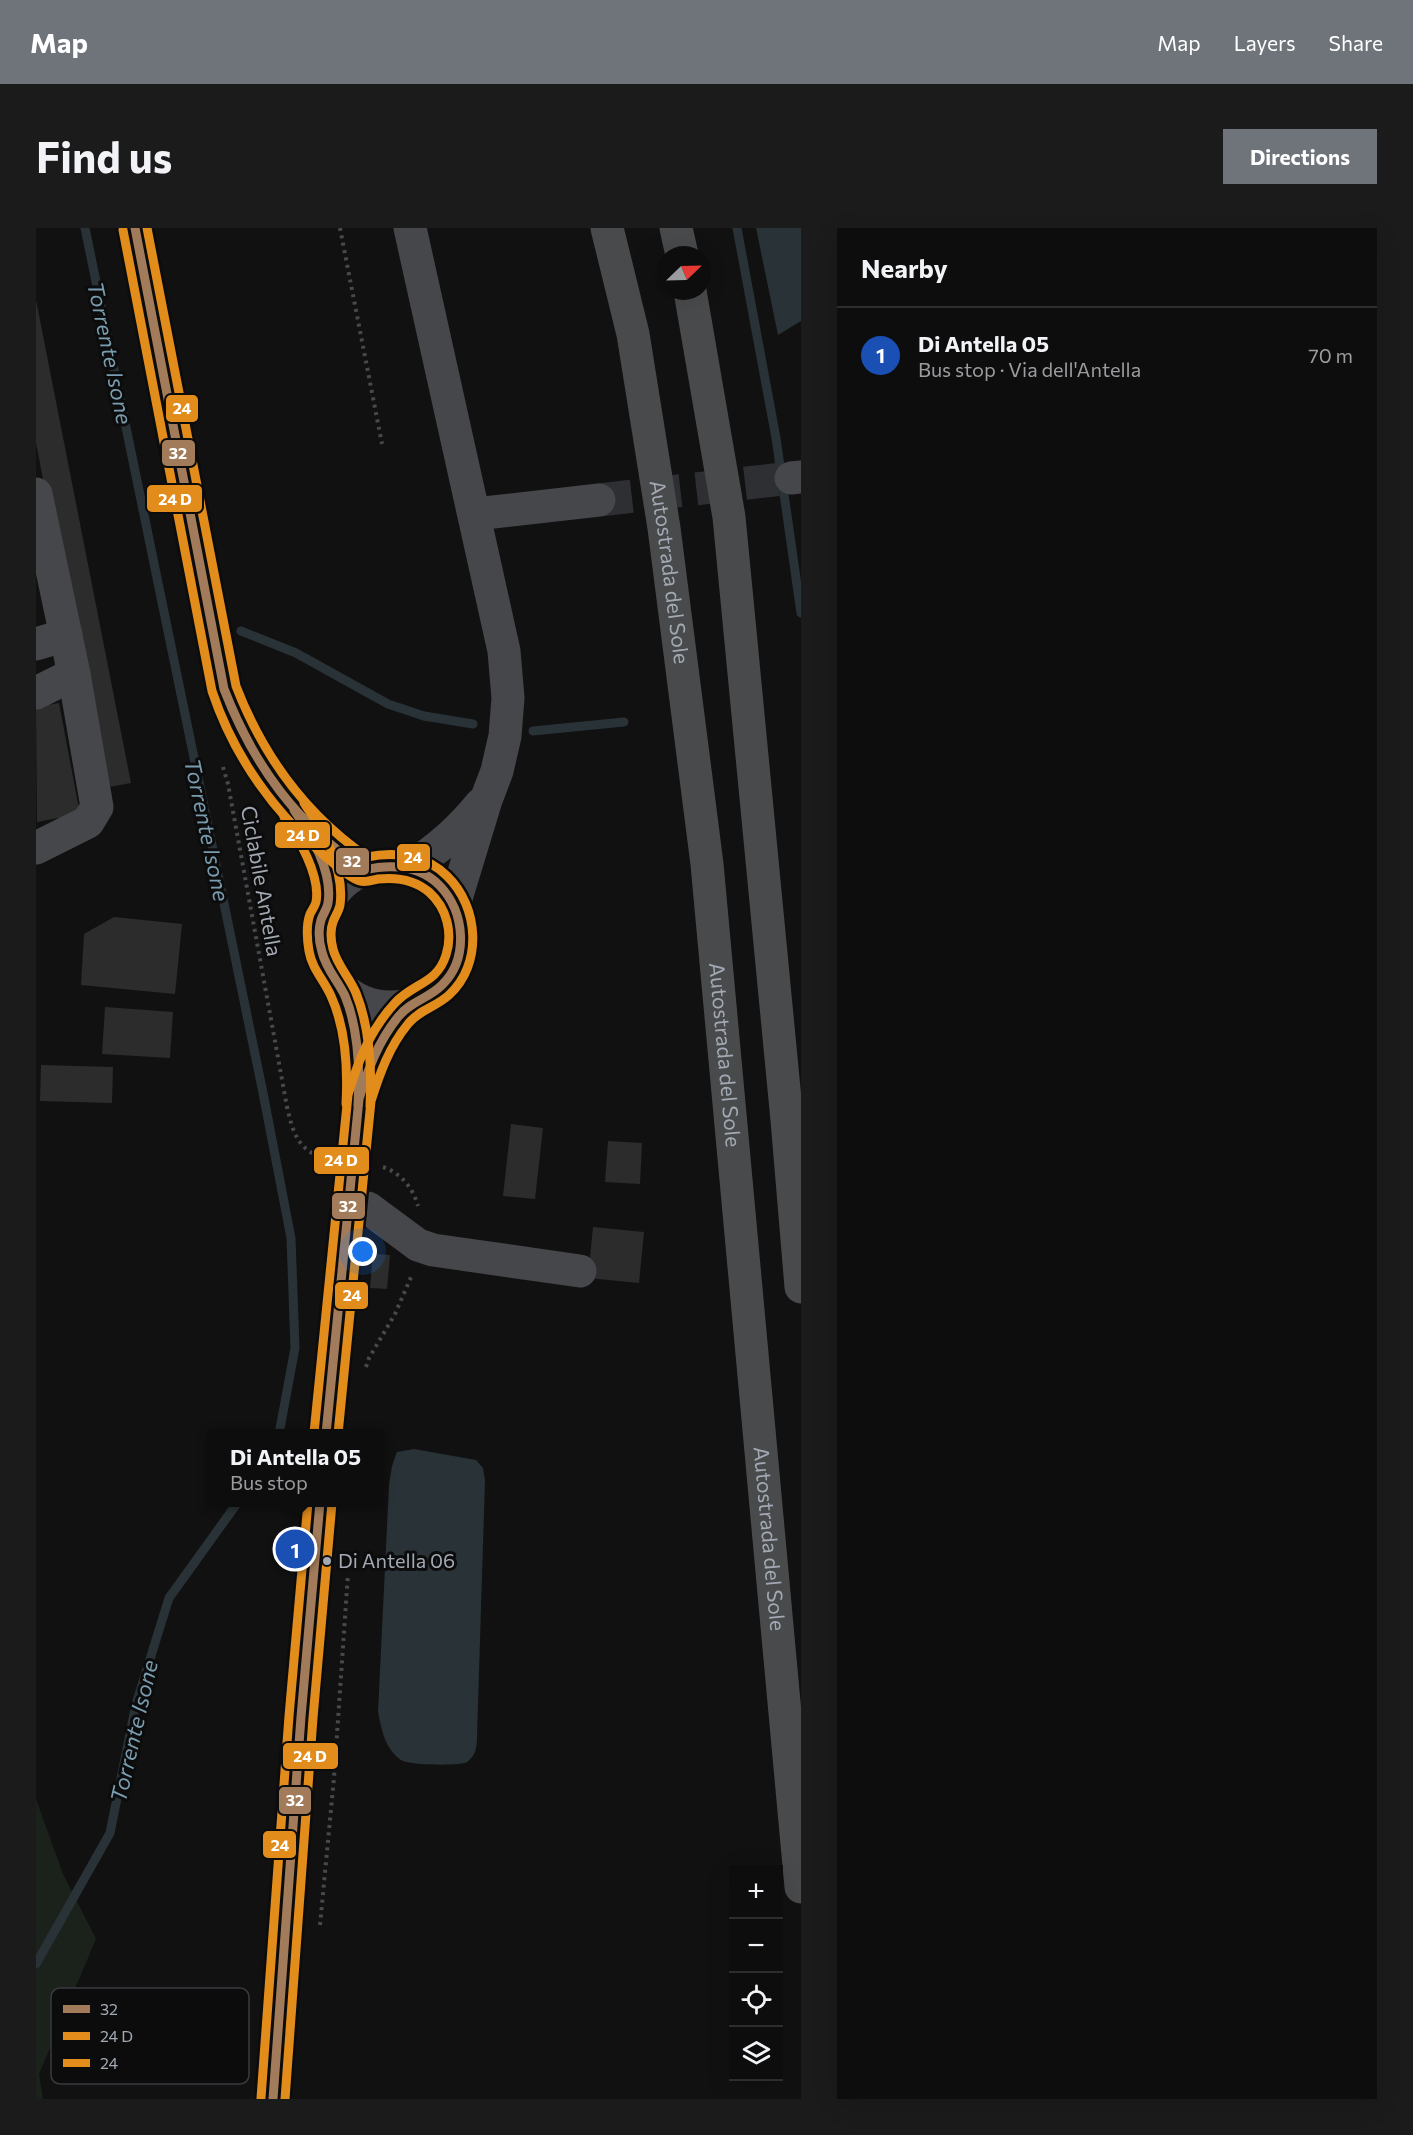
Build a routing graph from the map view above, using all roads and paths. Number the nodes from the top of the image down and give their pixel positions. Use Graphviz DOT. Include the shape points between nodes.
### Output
graph roads {
  1 [pos="135,228"];
  2 [pos="340,228"];
  3 [pos="410,228"];
  4 [pos="607,228"];
  5 [pos="676,228"];
  6 [pos="680,246"];
  7 [pos="692,300"];
  8 [pos="382,444"];
  9 [pos="36,494"];
  10 [pos="599,500"];
  11 [pos="475,514"];
  12 [pos="51,639"];
  13 [pos="74,674"];
  14 [pos="36,693"];
  15 [pos="222,764"];
  16 [pos="486,800"];
  17 [pos="299,816"];
  18 [pos="36,848"];
  19 [pos="409,868"];
  20 [pos="364,870"];
  21 [pos="328,903"];
  22 [pos="454,905"];
  23 [pos="341,987"];
  24 [pos="411,1004"];
  25 [pos="359,1099"];
  26 [pos="327,1159"];
  27 [pos="376,1165"];
  28 [pos="348,1208"];
  29 [pos="418,1245"];
  30 [pos="580,1271"];
  31 [pos="801,1287"];
  32 [pos="364,1376"];
  33 [pos="326,1429"];
  34 [pos="320,1507"];
  35 [pos="348,1571"];
  36 [pos="801,1887"];
  37 [pos="319,1933"];
  38 [pos="273,2099"];
  1 -- 17 [label="street" via="224,689 234,719 254,754"];
  2 -- 8 [label="path"];
  3 -- 11 [label="street"];
  4 -- 36 [label="highway, Autostrada del Sole" via="633,334 657,483 707,864"];
  5 -- 6 [label="highway"];
  7 -- 31 [label="highway" via="729,517"];
  9 -- 12 [label="street"];
  10 -- 11 [label="street"];
  11 -- 16 [label="street" via="504,651 508,698 505,736"];
  12 -- 13 [label="street"];
  13 -- 14 [label="street"];
  13 -- 18 [label="street" via="97,807 88,822"];
  15 -- 26 [label="path, Ciclabile Antella" via="286,1107 299,1142 308,1152"];
  16 -- 19 [label="street" via="458,832"];
  16 -- 22 [label="street"];
  17 -- 20 [label="street" via="341,856"];
  17 -- 21 [label="street" via="326,876"];
  19 -- 20 [label="street" via="386,866"];
  19 -- 22 [label="street" via="443,888"];
  20 -- 21 [label="street" via="349,878"];
  21 -- 23 [label="street" via="321,920 321,947 330,973"];
  22 -- 24 [label="street" via="461,925 455,965 445,982"];
  23 -- 24 [label="street" via="374,1005"];
  23 -- 25 [label="street" via="355,1041"];
  24 -- 25 [label="street" via="386,1034"];
  25 -- 28 [label="street"];
  27 -- 29 [label="path" via="402,1178 414,1191 420,1212"];
  28 -- 29 [label="street" via="368,1208"];
  28 -- 33 [label="street"];
  29 -- 30 [label="street"];
  29 -- 32 [label="path" via="405,1295 369,1358"];
  34 -- 38 [label="street"];
  35 -- 37 [label="path"];
}
